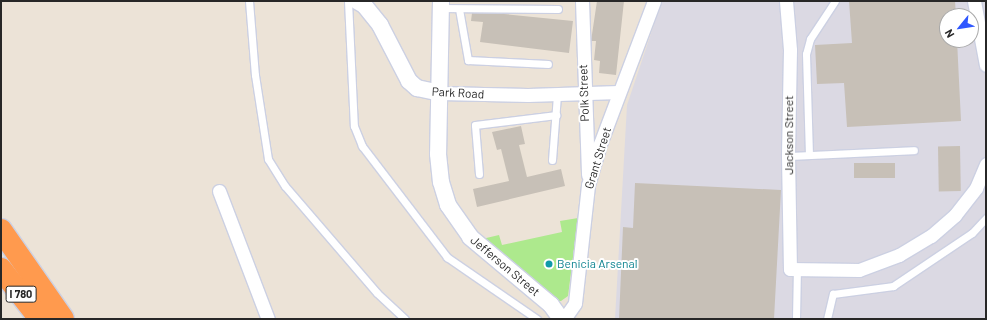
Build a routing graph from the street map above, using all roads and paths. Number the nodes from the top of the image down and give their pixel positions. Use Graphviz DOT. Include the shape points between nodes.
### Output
graph roads {
  1 [pos="248,1"];
  2 [pos="348,1"];
  3 [pos="357,1"];
  4 [pos="582,1"];
  5 [pos="654,1"];
  6 [pos="786,1"];
  7 [pos="835,1"];
  8 [pos="974,1"];
  9 [pos="441,5"];
  10 [pos="459,8"];
  11 [pos="558,9"];
  12 [pos="548,64"];
  13 [pos="986,65"];
  14 [pos="619,92"];
  15 [pos="440,93"];
  16 [pos="557,94"];
  17 [pos="584,94"];
  18 [pos="556,115"];
  19 [pos="914,150"];
  20 [pos="809,155"];
  21 [pos="788,156"];
  22 [pos="552,160"];
  23 [pos="986,164"];
  24 [pos="479,174"];
  25 [pos="588,184"];
  26 [pos="219,191"];
  27 [pos="986,218"];
  28 [pos="1,230"];
  29 [pos="1,269"];
  30 [pos="794,269"];
  31 [pos="40,319"];
  32 [pos="63,319"];
  33 [pos="268,319"];
  34 [pos="405,319"];
  35 [pos="537,319"];
  36 [pos="561,319"];
  37 [pos="564,319"];
  38 [pos="796,319"];
  39 [pos="827,319"];
  1 -- 34 [label="lane" via="255,75 268,159 286,186 377,293"];
  2 -- 35 [label="lane" via="354,126 362,146 447,257"];
  3 -- 15 [label="street, Park Road" via="364,5 380,25 409,81 417,88"];
  4 -- 17 [label="street, Polk Street"];
  5 -- 14 [label="street, Grant Street"];
  6 -- 21 [label="street, Jackson Street" via="790,50"];
  7 -- 20 [label="lane" via="810,39 806,54"];
  8 -- 13 [label="street"];
  9 -- 10 [label="lane"];
  9 -- 15 [label="street, Jefferson Street"];
  10 -- 11 [label="lane"];
  10 -- 12 [label="lane" via="468,60"];
  14 -- 17 [label="street, Park Road"];
  14 -- 25 [label="street, Grant Street"];
  15 -- 16 [label="street, Park Road"];
  15 -- 36 [label="street, Jefferson Street" via="438,154 441,182 448,205 470,238 551,305"];
  16 -- 17 [label="street, Park Road"];
  16 -- 18 [label="lane"];
  17 -- 25 [label="street, Polk Street"];
  18 -- 22 [label="lane"];
  18 -- 24 [label="lane" via="476,125"];
  19 -- 20 [label="lane"];
  20 -- 21 [label="lane"];
  21 -- 30 [label="street, Jackson Street"];
  23 -- 30 [label="street" via="976,188 963,207 931,236 911,249 879,265 859,270"];
  25 -- 37 [label="street, Grant Street" via="575,303"];
  26 -- 33 [label="street"];
  27 -- 39 [label="lane" via="972,233 893,286 833,294"];
  28 -- 32 [label="highway"];
  29 -- 31 [label="highway, I 780"];
  30 -- 38 [label="lane"];
}
